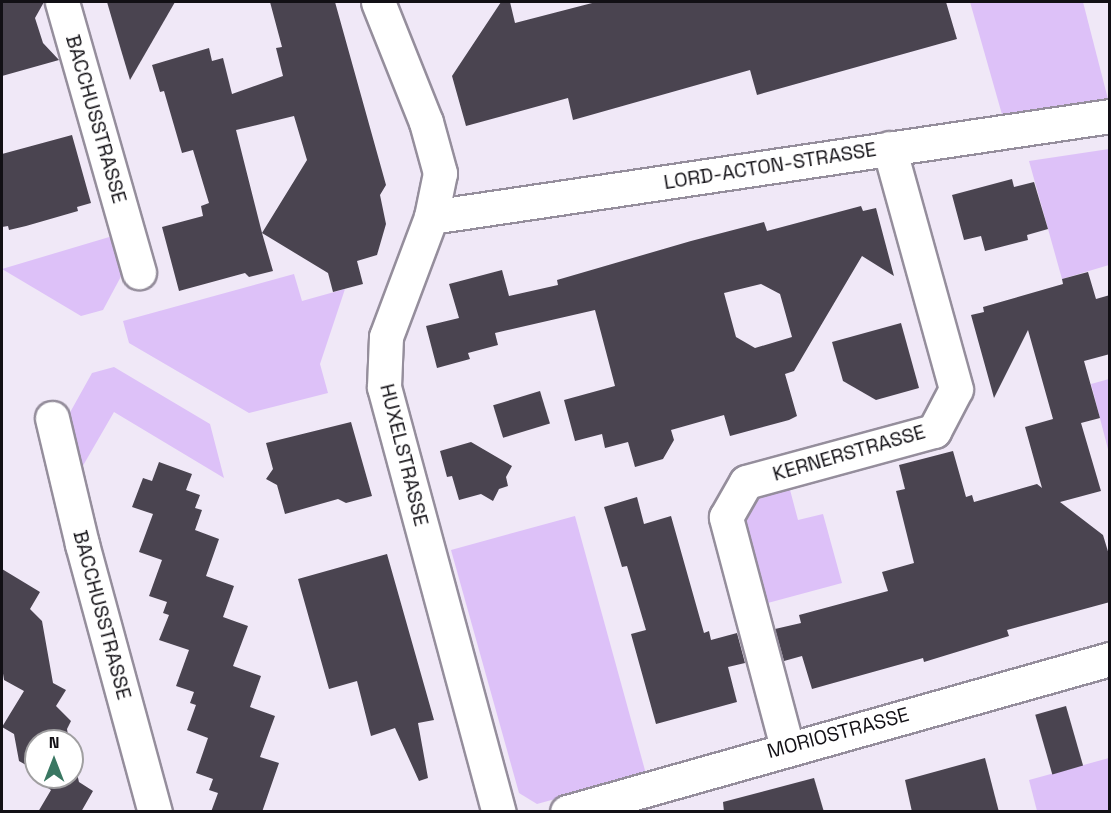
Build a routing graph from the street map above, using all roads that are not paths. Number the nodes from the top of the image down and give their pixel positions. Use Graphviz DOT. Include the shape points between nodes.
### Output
graph roads {
  1 [pos="62,2"];
  2 [pos="378,2"];
  3 [pos="1110,116"];
  4 [pos="889,148"];
  5 [pos="431,217"];
  6 [pos="139,272"];
  7 [pos="52,418"];
  8 [pos="1110,659"];
  9 [pos="787,747"];
  10 [pos="155,812"];
  11 [pos="499,812"];
  12 [pos="567,812"];
  1 -- 6 [label="street, BACCHUSSTRASSE"];
  2 -- 5 [label="street, HUXELSTRASSE" via="436,149 440,173"];
  3 -- 4 [label="street, LORD-ACTON-STRASSE"];
  4 -- 5 [label="street, LORD-ACTON-STRASSE"];
  4 -- 9 [label="street, KERNERSTRASSE" via="956,389 934,431 746,482 726,517"];
  5 -- 11 [label="street, HUXELSTRASSE" via="386,337 384,387"];
  7 -- 10 [label="street, BACCHUSSTRASSE"];
  8 -- 9 [label="street, MORIOSTRASSE"];
  9 -- 12 [label="street, MORIOSTRASSE"];
}
